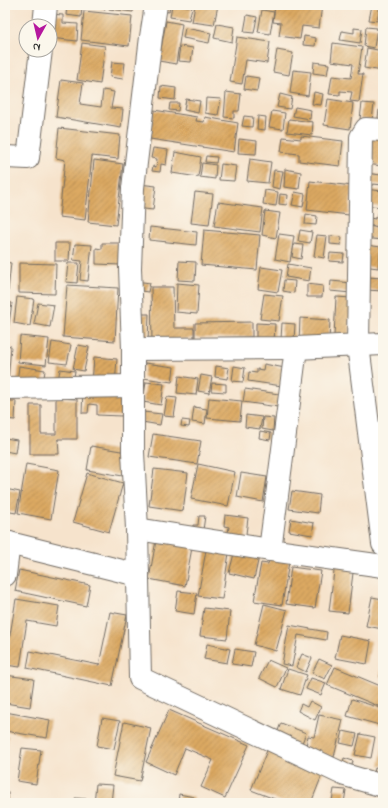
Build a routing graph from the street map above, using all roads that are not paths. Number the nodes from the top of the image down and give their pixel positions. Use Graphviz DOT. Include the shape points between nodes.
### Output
graph roads {
  1 [pos="46,5"];
  2 [pos="156,5"];
  3 [pos="45,18"];
  4 [pos="40,58"];
  5 [pos="383,130"];
  6 [pos="5,157"];
  7 [pos="383,344"];
  8 [pos="358,345"];
  9 [pos="296,348"];
  10 [pos="134,349"];
  11 [pos="133,386"];
  12 [pos="5,388"];
  13 [pos="138,529"];
  14 [pos="7,542"];
  15 [pos="383,544"];
  16 [pos="270,550"];
  17 [pos="383,566"];
  18 [pos="5,575"];
  19 [pos="138,575"];
  20 [pos="383,786"];
  1 -- 3 [label="street"];
  2 -- 10 [label="street" via="133,188 130,268"];
  4 -- 6 [label="street" via="28,158"];
  5 -- 8 [label="street" via="366,129 361,137"];
  7 -- 8 [label="street"];
  8 -- 9 [label="street"];
  8 -- 15 [label="street"];
  9 -- 10 [label="street"];
  9 -- 16 [label="street"];
  10 -- 11 [label="street"];
  11 -- 12 [label="street"];
  11 -- 13 [label="street" via="133,452"];
  13 -- 16 [label="street"];
  13 -- 19 [label="street"];
  14 -- 18 [label="street"];
  14 -- 19 [label="street"];
  16 -- 17 [label="street"];
  19 -- 20 [label="street" via="140,678 345,775"];
}
